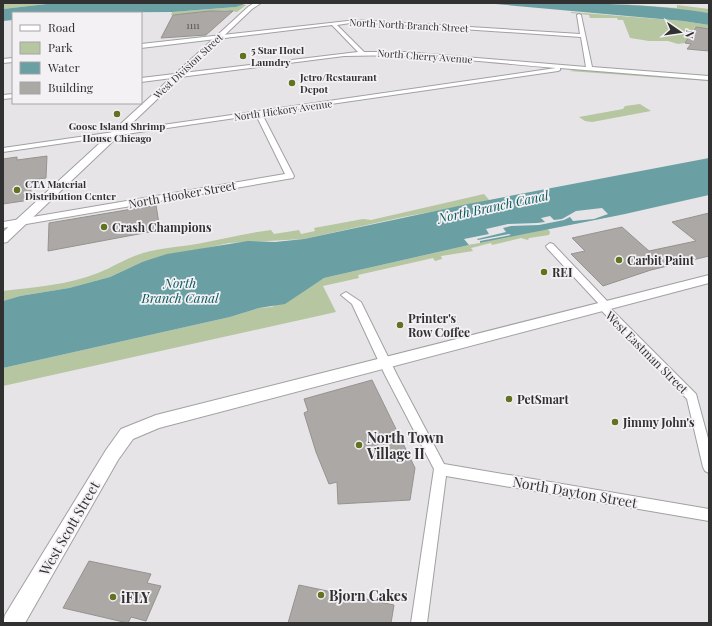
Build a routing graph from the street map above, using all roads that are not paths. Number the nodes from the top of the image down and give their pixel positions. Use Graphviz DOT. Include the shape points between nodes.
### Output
graph roads {
  1 [pos="258,3"];
  2 [pos="251,5"];
  3 [pos="579,15"];
  4 [pos="334,24"];
  5 [pos="582,36"];
  6 [pos="219,37"];
  7 [pos="142,46"];
  8 [pos="362,53"];
  9 [pos="563,66"];
  10 [pos="589,68"];
  11 [pos="178,75"];
  12 [pos="709,78"];
  13 [pos="142,80"];
  14 [pos="258,113"];
  15 [pos="115,134"];
  16 [pos="3,150"];
  17 [pos="22,222"];
  18 [pos="3,224"];
  19 [pos="3,239"];
  20 [pos="550,246"];
  21 [pos="709,279"];
  22 [pos="346,295"];
  23 [pos="604,306"];
  24 [pos="386,362"];
  25 [pos="709,467"];
  26 [pos="440,470"];
  27 [pos="709,515"];
  28 [pos="13,623"];
  29 [pos="419,623"];
  1 -- 2 [label="main road, West Division Street"];
  2 -- 6 [label="main road, West Division Street"];
  3 -- 5 [label="street"];
  4 -- 5 [label="street, North North Branch Street" via="357,21"];
  4 -- 6 [label="street, North North Branch Street"];
  4 -- 8 [label="street"];
  5 -- 10 [label="street"];
  6 -- 7 [label="street, North North Branch Street"];
  6 -- 11 [label="main road, West Division Street"];
  8 -- 9 [label="street, North Cherry Avenue" via="394,53"];
  8 -- 11 [label="street, North Cherry Avenue"];
  9 -- 10 [label="street, North Cherry Avenue"];
  9 -- 14 [label="street, North Hickory Avenue" via="545,72"];
  10 -- 12 [label="street, North Cherry Avenue"];
  11 -- 13 [label="street, North Cherry Avenue"];
  11 -- 15 [label="main road, West Division Street"];
  14 -- 15 [label="street, North Hickory Avenue"];
  14 -- 17 [label="street, North Hooker Street" via="290,176"];
  15 -- 16 [label="street, North Hickory Avenue"];
  15 -- 17 [label="main road, West Division Street"];
  17 -- 18 [label="street, North Hooker Street"];
  17 -- 19 [label="main road, West Division Street"];
  20 -- 23 [label="street, West Eastman Street"];
  21 -- 23 [label="main road"];
  22 -- 24 [label="street" via="356,302"];
  23 -- 24 [label="main road"];
  23 -- 25 [label="street, West Eastman Street" via="692,397"];
  24 -- 26 [label="street"];
  24 -- 28 [label="main road, West Scott Street" via="156,422 127,434"];
  26 -- 27 [label="street, North Dayton Street"];
  26 -- 29 [label="street"];
}
